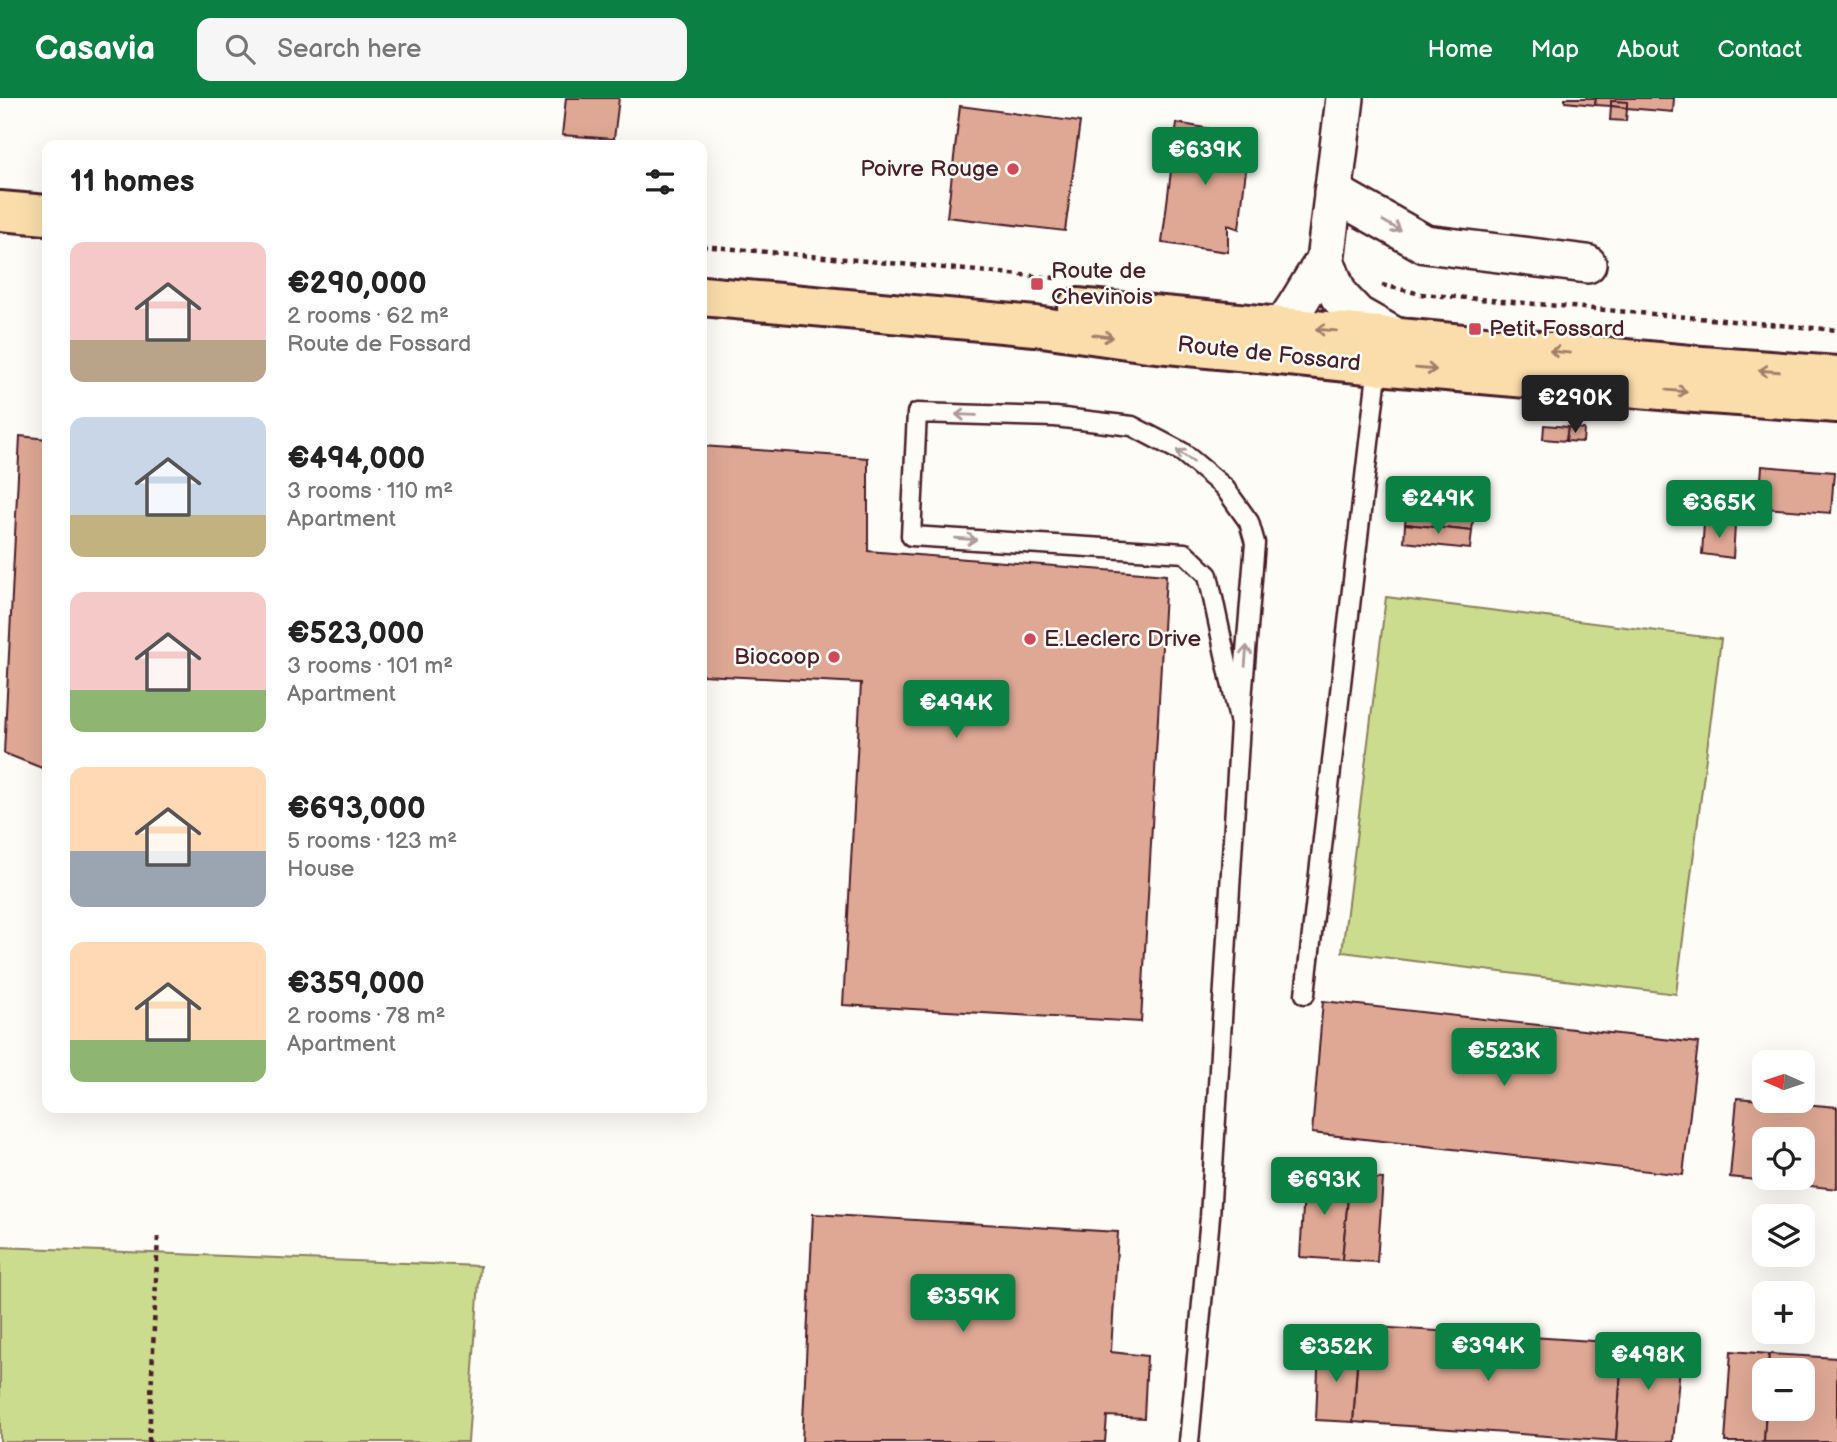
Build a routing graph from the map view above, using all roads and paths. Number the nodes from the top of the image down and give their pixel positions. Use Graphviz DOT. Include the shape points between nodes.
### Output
graph roads {
  1 [pos="1345,98"];
  2 [pos="1333,192"];
  3 [pos="0,211"];
  4 [pos="42,215"];
  5 [pos="0,233"];
  6 [pos="42,237"];
  7 [pos="1325,261"];
  8 [pos="1587,264"];
  9 [pos="707,275"];
  10 [pos="707,296"];
  11 [pos="1282,326"];
  12 [pos="1386,350"];
  13 [pos="1837,376"];
  14 [pos="1837,403"];
  15 [pos="1240,724"];
  16 [pos="1305,994"];
  17 [pos="158,1235"];
  18 [pos="149,1442"];
  19 [pos="1189,1442"];
  1 -- 2 [label="street"];
  2 -- 7 [label="street"];
  2 -- 8 [label="street, one-way" via="1425,244"];
  3 -- 4 [label="main road"];
  5 -- 6 [label="main road"];
  7 -- 11 [label="street"];
  7 -- 12 [label="street" via="1339,296"];
  9 -- 11 [label="main road, Route de Fossard"];
  10 -- 12 [label="main road, Route de Fossard, one-way" via="1035,326 1148,342"];
  12 -- 11 [label="main road, Route de Fossard, one-way"];
  13 -- 12 [label="main road, Route de Fossard, one-way"];
  12 -- 14 [label="main road, Route de Fossard, one-way" via="1695,393"];
  12 -- 16 [label="lane"];
  15 -- 15 [label="lane, one-way" via="1255,543 1249,522 1224,487 1182,452 1132,426 1055,417 917,413 911,536 1185,553 1208,575"];
  15 -- 19 [label="lane" via="1210,1217"];
  17 -- 18 [label="path"];
}
